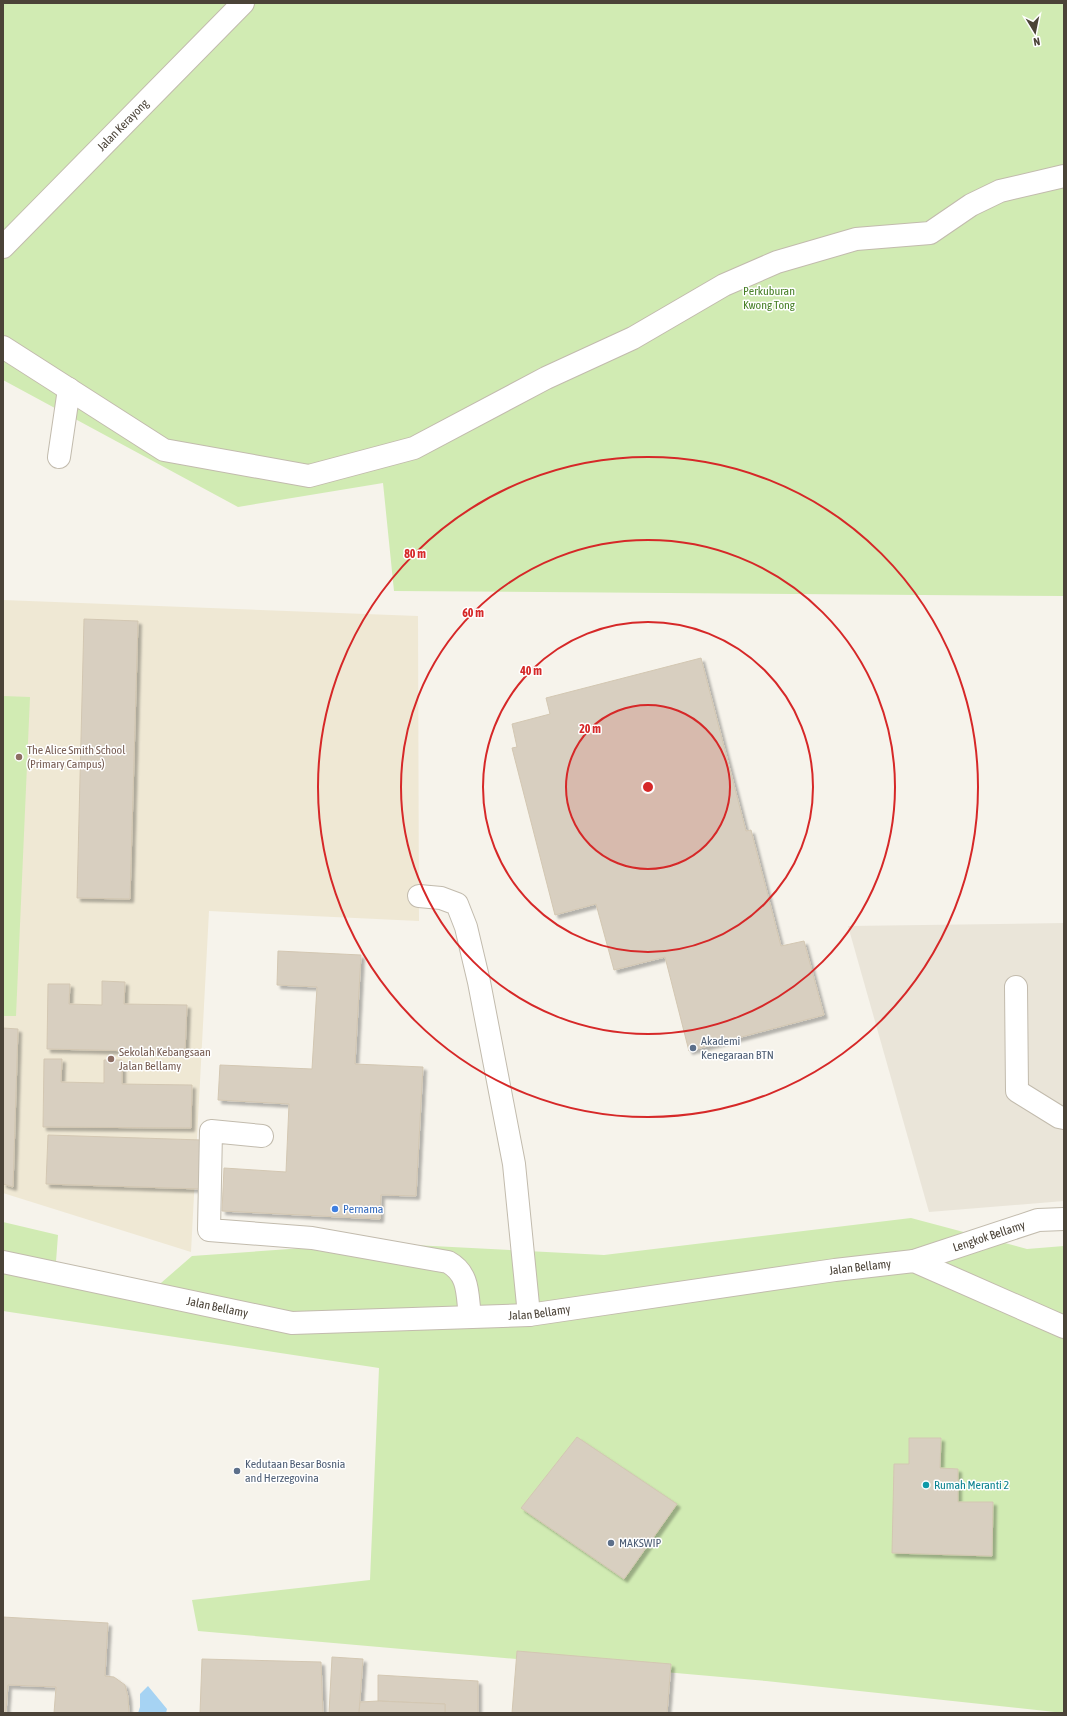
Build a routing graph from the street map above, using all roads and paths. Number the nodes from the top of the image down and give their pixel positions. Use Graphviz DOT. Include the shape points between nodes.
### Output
graph roads {
  1 [pos="243,3"];
  2 [pos="1064,176"];
  3 [pos="3,247"];
  4 [pos="3,347"];
  5 [pos="69,390"];
  6 [pos="59,457"];
  7 [pos="419,896"];
  8 [pos="1016,987"];
  9 [pos="1064,1118"];
  10 [pos="262,1136"];
  11 [pos="1064,1219"];
  12 [pos="914,1260"];
  13 [pos="3,1262"];
  14 [pos="529,1315"];
  15 [pos="470,1317"];
  16 [pos="1064,1327"];
  1 -- 3 [label="street, Jalan Kerayong"];
  2 -- 5 [label="street" via="1000,191 971,205 930,233 856,239 777,262 724,285 632,338 546,378 414,448 309,476 164,450"];
  4 -- 5 [label="street"];
  5 -- 6 [label="street"];
  7 -- 14 [label="street" via="441,898 457,904 466,927 514,1164"];
  8 -- 9 [label="street" via="1017,1091"];
  10 -- 15 [label="street" via="211,1131 209,1230 312,1238 448,1262 456,1266 465,1277"];
  11 -- 12 [label="street, Lengkok Bellamy" via="1038,1220"];
  12 -- 14 [label="street, Jalan Bellamy"];
  12 -- 16 [label="street"];
  13 -- 15 [label="street, Jalan Bellamy" via="292,1324"];
  14 -- 15 [label="street, Jalan Bellamy"];
}
